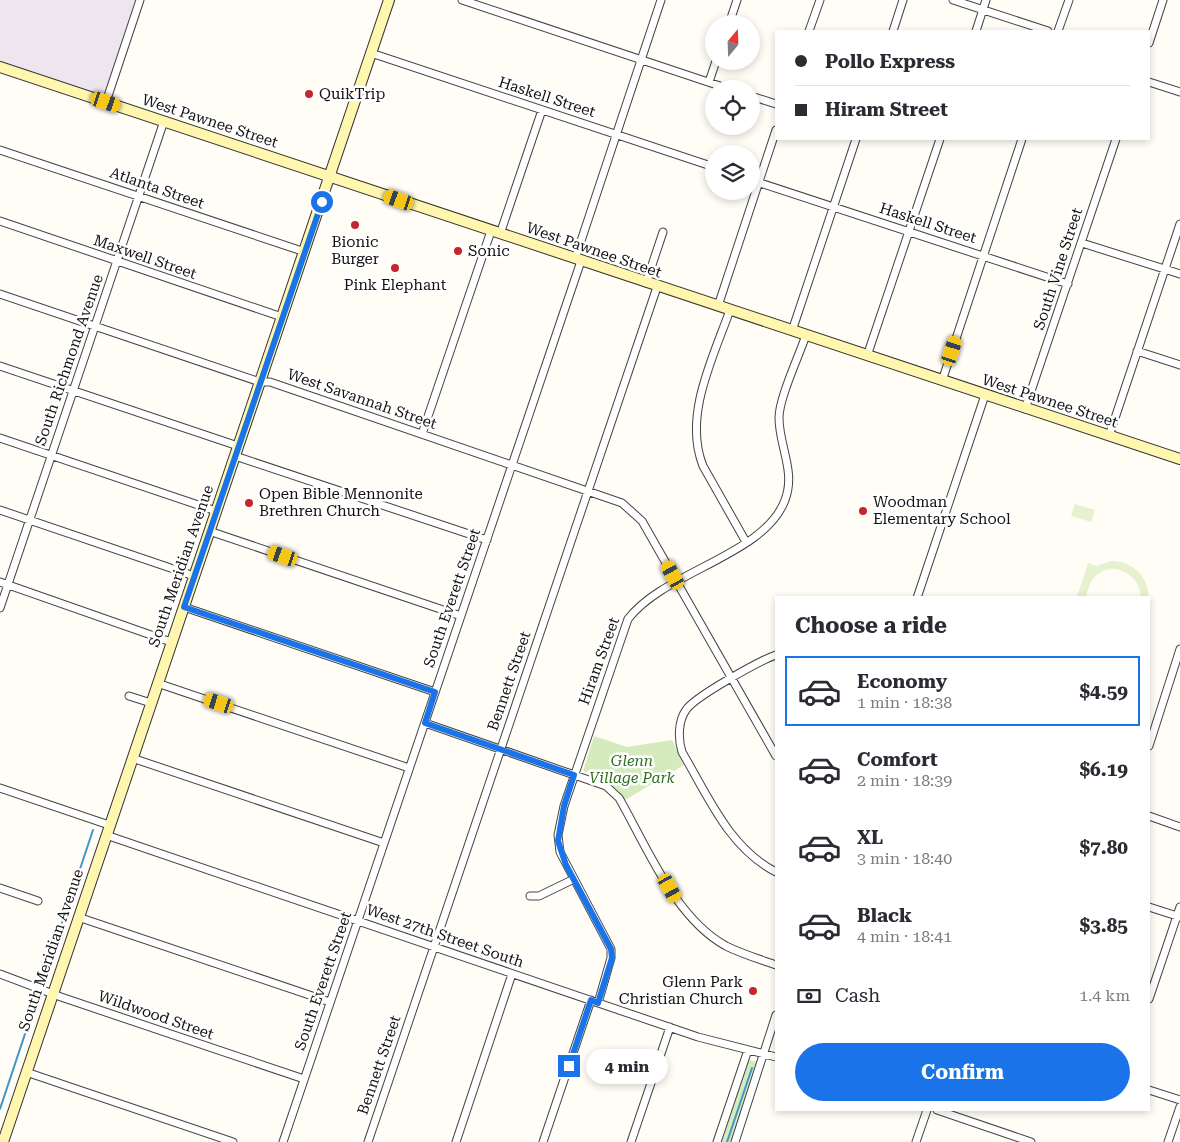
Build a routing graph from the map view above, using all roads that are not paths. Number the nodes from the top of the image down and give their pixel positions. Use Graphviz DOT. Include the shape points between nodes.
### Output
graph roads {
  1 [pos="140,0"];
  2 [pos="389,0"];
  3 [pos="462,0"];
  4 [pos="661,0"];
  5 [pos="737,0"];
  6 [pos="820,0"];
  7 [pos="903,0"];
  8 [pos="953,0"];
  9 [pos="986,0"];
  10 [pos="1068,0"];
  11 [pos="1163,0"];
  12 [pos="983,10"];
  13 [pos="732,15"];
  14 [pos="809,30"];
  15 [pos="893,30"];
  16 [pos="976,30"];
  17 [pos="1045,30"];
  18 [pos="1058,30"];
  19 [pos="1150,39"];
  20 [pos="371,53"];
  21 [pos="642,60"];
  22 [pos="0,67"];
  23 [pos="705,81"];
  24 [pos="1150,82"];
  25 [pos="1180,92"];
  26 [pos="760,99"];
  27 [pos="106,102"];
  28 [pos="775,104"];
  29 [pos="542,110"];
  30 [pos="164,122"];
  31 [pos="775,133"];
  32 [pos="616,135"];
  33 [pos="856,140"];
  34 [pos="940,140"];
  35 [pos="1022,140"];
  36 [pos="1116,140"];
  37 [pos="0,150"];
  38 [pos="705,164"];
  39 [pos="330,177"];
  40 [pos="760,179"];
  41 [pos="760,182"];
  42 [pos="139,196"];
  43 [pos="753,200"];
  44 [pos="834,207"];
  45 [pos="0,221"];
  46 [pos="1180,224"];
  47 [pos="495,232"];
  48 [pos="663,232"];
  49 [pos="909,232"];
  50 [pos="1082,243"];
  51 [pos="305,252"];
  52 [pos="983,256"];
  53 [pos="578,260"];
  54 [pos="117,262"];
  55 [pos="1165,269"];
  56 [pos="1180,274"];
  57 [pos="646,283"];
  58 [pos="1068,284"];
  59 [pos="657,286"];
  60 [pos="0,294"];
  61 [pos="718,306"];
  62 [pos="730,310"];
  63 [pos="282,318"];
  64 [pos="95,326"];
  65 [pos="792,331"];
  66 [pos="806,335"];
  67 [pos="1137,351"];
  68 [pos="867,356"];
  69 [pos="1180,365"];
  70 [pos="0,366"];
  71 [pos="942,381"];
  72 [pos="260,382"];
  73 [pos="74,391"];
  74 [pos="985,395"];
  75 [pos="1025,409"];
  76 [pos="422,434"];
  77 [pos="1109,436"];
  78 [pos="0,438"];
  79 [pos="236,451"];
  80 [pos="51,455"];
  81 [pos="1180,459"];
  82 [pos="512,464"];
  83 [pos="588,490"];
  84 [pos="0,510"];
  85 [pos="216,511"];
  86 [pos="30,520"];
  87 [pos="210,531"];
  88 [pos="487,540"];
  89 [pos="746,542"];
  90 [pos="194,576"];
  91 [pos="677,581"];
  92 [pos="0,582"];
  93 [pos="8,585"];
  94 [pos="918,596"];
  95 [pos="184,607"];
  96 [pos="0,608"];
  97 [pos="461,616"];
  98 [pos="172,642"];
  99 [pos="1180,650"];
  100 [pos="775,655"];
  101 [pos="732,678"];
  102 [pos="158,683"];
  103 [pos="435,692"];
  104 [pos="128,696"];
  105 [pos="151,703"];
  106 [pos="425,723"];
  107 [pos="1150,743"];
  108 [pos="500,749"];
  109 [pos="775,754"];
  110 [pos="132,758"];
  111 [pos="410,768"];
  112 [pos="574,775"];
  113 [pos="0,788"];
  114 [pos="1150,816"];
  115 [pos="1180,827"];
  116 [pos="107,830"];
  117 [pos="384,843"];
  118 [pos="775,871"];
  119 [pos="574,879"];
  120 [pos="0,888"];
  121 [pos="530,896"];
  122 [pos="38,901"];
  123 [pos="1150,907"];
  124 [pos="1180,907"];
  125 [pos="78,917"];
  126 [pos="1178,917"];
  127 [pos="357,922"];
  128 [pos="433,947"];
  129 [pos="775,965"];
  130 [pos="0,974"];
  131 [pos="512,974"];
  132 [pos="53,993"];
  133 [pos="1150,996"];
  134 [pos="330,1002"];
  135 [pos="594,1002"];
  136 [pos="775,1018"];
  137 [pos="670,1027"];
  138 [pos="748,1050"];
  139 [pos="764,1052"];
  140 [pos="775,1057"];
  141 [pos="26,1072"];
  142 [pos="304,1080"];
  143 [pos="1150,1090"];
  144 [pos="1180,1100"];
  145 [pos="1180,1107"];
  146 [pos="927,1111"];
  147 [pos="942,1111"];
  148 [pos="3,1142"];
  149 [pos="233,1142"];
  150 [pos="283,1142"];
  151 [pos="368,1142"];
  152 [pos="456,1142"];
  153 [pos="543,1142"];
  154 [pos="631,1142"];
  155 [pos="716,1142"];
  156 [pos="735,1142"];
  157 [pos="916,1142"];
  158 [pos="1031,1142"];
  159 [pos="1168,1142"];
  1 -- 27 [label="street"];
  2 -- 20 [label="main road, South Meridian Avenue"];
  3 -- 21 [label="street"];
  4 -- 21 [label="street, South Everett Street"];
  5 -- 13 [label="street"];
  6 -- 14 [label="street"];
  7 -- 15 [label="street"];
  8 -- 12 [label="street"];
  9 -- 12 [label="street"];
  10 -- 18 [label="street"];
  11 -- 19 [label="street"];
  12 -- 16 [label="street"];
  12 -- 17 [label="street"];
  20 -- 29 [label="street, Haskell Street"];
  20 -- 39 [label="main road, South Meridian Avenue"];
  21 -- 23 [label="street"];
  21 -- 32 [label="street, South Everett Street"];
  22 -- 27 [label="main road, West Pawnee Street"];
  24 -- 25 [label="street"];
  26 -- 28 [label="street"];
  27 -- 30 [label="main road, West Pawnee Street"];
  29 -- 32 [label="street, Haskell Street"];
  29 -- 47 [label="street"];
  30 -- 39 [label="main road, West Pawnee Street"];
  30 -- 42 [label="street, South Richmond Avenue"];
  31 -- 40 [label="street"];
  32 -- 38 [label="street, Haskell Street"];
  32 -- 53 [label="street, South Everett Street"];
  33 -- 44 [label="street"];
  34 -- 49 [label="street"];
  35 -- 52 [label="street"];
  36 -- 50 [label="street, South Vine Street"];
  37 -- 42 [label="street, Atlanta Street"];
  39 -- 47 [label="main road, West Pawnee Street"];
  39 -- 51 [label="main road, South Meridian Avenue"];
  41 -- 44 [label="street, Haskell Street"];
  42 -- 51 [label="street, Atlanta Street"];
  42 -- 54 [label="street, South Richmond Avenue"];
  43 -- 61 [label="street"];
  44 -- 49 [label="street, Haskell Street"];
  44 -- 65 [label="street"];
  45 -- 54 [label="street, Maxwell Street"];
  46 -- 55 [label="street"];
  47 -- 53 [label="main road, West Pawnee Street"];
  47 -- 76 [label="street"];
  48 -- 57 [label="street"];
  49 -- 52 [label="street, Haskell Street"];
  49 -- 68 [label="street"];
  50 -- 55 [label="street"];
  50 -- 58 [label="street, South Vine Street"];
  51 -- 63 [label="main road, South Meridian Avenue"];
  52 -- 58 [label="street, Haskell Street"];
  52 -- 71 [label="street"];
  53 -- 57 [label="main road, West Pawnee Street"];
  53 -- 82 [label="street, South Everett Street"];
  54 -- 63 [label="street, Maxwell Street"];
  54 -- 64 [label="street, South Richmond Avenue"];
  55 -- 56 [label="street"];
  55 -- 67 [label="street"];
  57 -- 59 [label="main road, West Pawnee Street"];
  58 -- 75 [label="street, South Vine Street"];
  59 -- 61 [label="main road, West Pawnee Street"];
  59 -- 83 [label="street, Bennett Street"];
  60 -- 64 [label="street, West Savannah Street"];
  61 -- 62 [label="main road, West Pawnee Street"];
  62 -- 65 [label="main road, West Pawnee Street"];
  62 -- 89 [label="street" via="700,401 695,434 703,466"];
  63 -- 72 [label="main road, South Meridian Avenue"];
  64 -- 72 [label="street, West Savannah Street"];
  64 -- 73 [label="street, South Richmond Avenue"];
  65 -- 66 [label="main road, West Pawnee Street"];
  66 -- 68 [label="main road, West Pawnee Street"];
  66 -- 89 [label="street, Hiram Street" via="779,417 789,478 786,499 769,526"];
  67 -- 69 [label="street"];
  67 -- 77 [label="street"];
  68 -- 71 [label="main road, West Pawnee Street"];
  70 -- 73 [label="street"];
  71 -- 74 [label="main road, West Pawnee Street"];
  72 -- 76 [label="street, West Savannah Street" via="270,382"];
  72 -- 79 [label="main road, South Meridian Avenue"];
  73 -- 79 [label="street"];
  73 -- 80 [label="street, South Richmond Avenue"];
  74 -- 75 [label="main road, West Pawnee Street"];
  74 -- 94 [label="street"];
  75 -- 77 [label="main road, West Pawnee Street"];
  76 -- 82 [label="street, West Savannah Street"];
  77 -- 81 [label="main road, West Pawnee Street"];
  78 -- 80 [label="street"];
  79 -- 85 [label="main road, South Meridian Avenue"];
  79 -- 88 [label="street"];
  80 -- 85 [label="street"];
  80 -- 86 [label="street, South Richmond Avenue"];
  82 -- 83 [label="street, West Savannah Street"];
  82 -- 88 [label="street, South Everett Street"];
  83 -- 91 [label="street, West Savannah Street" via="614,499 638,516"];
  83 -- 108 [label="street, Bennett Street"];
  84 -- 86 [label="street"];
  85 -- 87 [label="main road, South Meridian Avenue"];
  86 -- 90 [label="street"];
  86 -- 93 [label="street, South Richmond Avenue"];
  87 -- 90 [label="main road, South Meridian Avenue"];
  87 -- 97 [label="street"];
  88 -- 97 [label="street, South Everett Street"];
  89 -- 91 [label="street, Hiram Street"];
  90 -- 95 [label="main road, South Meridian Avenue"];
  91 -- 101 [label="street, West Savannah Street"];
  91 -- 112 [label="street, Hiram Street" via="647,599 628,619"];
  92 -- 93 [label="street"];
  93 -- 96 [label="street, South Richmond Avenue"];
  93 -- 98 [label="street"];
  95 -- 98 [label="main road, South Meridian Avenue"];
  95 -- 103 [label="street"];
  97 -- 103 [label="street, South Everett Street"];
  98 -- 102 [label="main road, South Meridian Avenue"];
  99 -- 107 [label="street"];
  100 -- 101 [label="street"];
  101 -- 109 [label="street, West Savannah Street"];
  101 -- 118 [label="street" via="687,709 679,743 737,842 752,857"];
  102 -- 105 [label="main road, South Meridian Avenue"];
  102 -- 111 [label="street"];
  103 -- 106 [label="street, South Everett Street"];
  104 -- 105 [label="street"];
  105 -- 110 [label="main road, South Meridian Avenue"];
  106 -- 108 [label="street"];
  106 -- 111 [label="street, South Everett Street"];
  108 -- 112 [label="street"];
  108 -- 128 [label="street, Bennett Street"];
  110 -- 116 [label="main road, South Meridian Avenue"];
  110 -- 117 [label="street"];
  111 -- 117 [label="street, South Everett Street"];
  112 -- 119 [label="street, Hiram Street" via="558,835 560,852"];
  112 -- 129 [label="street" via="606,786 619,798 677,901 698,925 726,946"];
  113 -- 116 [label="street, West 27th Street South"];
  114 -- 115 [label="street"];
  116 -- 125 [label="main road, South Meridian Avenue"];
  116 -- 127 [label="street, West 27th Street South"];
  117 -- 127 [label="street, South Everett Street"];
  119 -- 121 [label="street" via="539,896"];
  119 -- 135 [label="street, Hiram Street" via="611,949 612,958"];
  120 -- 122 [label="street"];
  123 -- 126 [label="street"];
  124 -- 126 [label="street"];
  125 -- 132 [label="main road, South Meridian Avenue"];
  125 -- 134 [label="street"];
  126 -- 133 [label="street"];
  127 -- 128 [label="street, West 27th Street South"];
  127 -- 134 [label="street, South Everett Street"];
  128 -- 131 [label="street, West 27th Street South"];
  128 -- 151 [label="street, Bennett Street"];
  130 -- 132 [label="street, Wildwood Street"];
  131 -- 135 [label="street, West 27th Street South"];
  131 -- 152 [label="street"];
  132 -- 141 [label="main road, South Meridian Avenue"];
  132 -- 142 [label="street, Wildwood Street"];
  134 -- 142 [label="street, South Everett Street"];
  135 -- 137 [label="street, West 27th Street South"];
  135 -- 153 [label="street, Hiram Street"];
  136 -- 139 [label="street"];
  137 -- 138 [label="street, West 27th Street South"];
  137 -- 154 [label="street"];
  138 -- 139 [label="street, West 27th Street South"];
  138 -- 155 [label="street"];
  139 -- 140 [label="street, West 27th Street South"];
  139 -- 156 [label="street"];
  141 -- 148 [label="main road, South Meridian Avenue"];
  141 -- 149 [label="street"];
  142 -- 150 [label="street, South Everett Street"];
  143 -- 144 [label="street"];
  145 -- 159 [label="street"];
  146 -- 157 [label="street"];
  147 -- 158 [label="street"];
}
